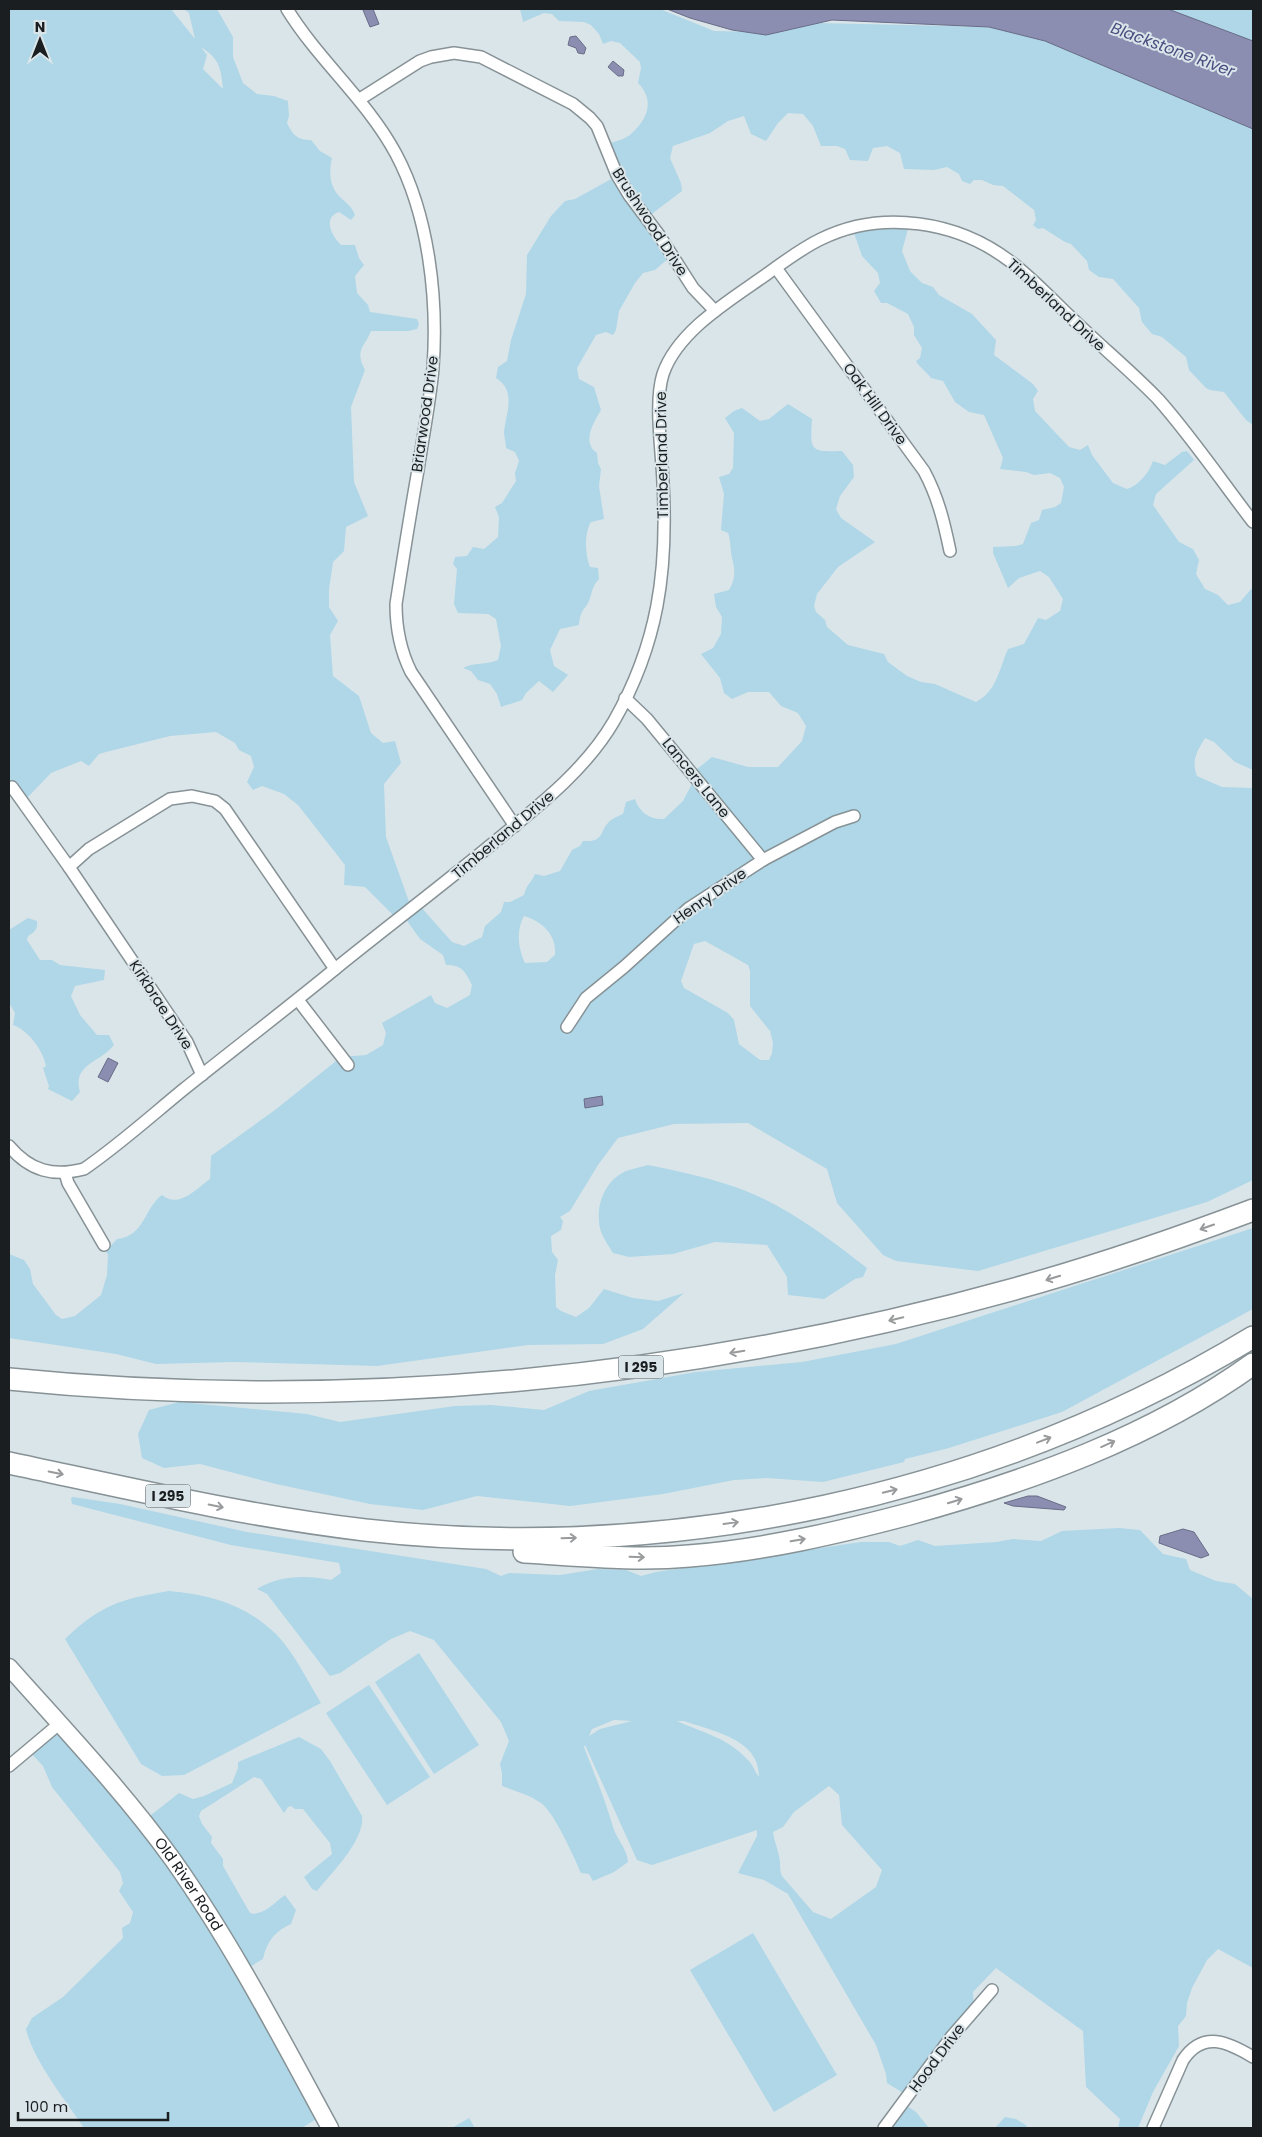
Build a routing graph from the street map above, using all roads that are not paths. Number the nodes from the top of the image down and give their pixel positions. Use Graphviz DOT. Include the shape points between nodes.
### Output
graph roads {
  1 [pos="287,9"];
  2 [pos="360,99"];
  3 [pos="776,268"];
  4 [pos="715,311"];
  5 [pos="1253,522"];
  6 [pos="950,551"];
  7 [pos="625,698"];
  8 [pos="12,787"];
  9 [pos="854,816"];
  10 [pos="515,826"];
  11 [pos="763,860"];
  12 [pos="69,867"];
  13 [pos="335,969"];
  14 [pos="298,1000"];
  15 [pos="567,1027"];
  16 [pos="348,1065"];
  17 [pos="202,1075"];
  18 [pos="9,1146"];
  19 [pos="65,1172"];
  20 [pos="1253,1210"];
  21 [pos="104,1245"];
  22 [pos="1253,1337"];
  23 [pos="1253,1364"];
  24 [pos="9,1379"];
  25 [pos="9,1463"];
  26 [pos="328,1525"];
  27 [pos="9,1667"];
  28 [pos="59,1724"];
  29 [pos="9,1766"];
  30 [pos="992,1990"];
  31 [pos="1253,2057"];
  32 [pos="330,2128"];
  33 [pos="884,2128"];
  34 [pos="1153,2128"];
  1 -- 2 [label="street, Briarwood Drive"];
  2 -- 4 [label="street, Brushwood Drive" via="420,61 454,52 481,57 573,104 597,126 629,195 693,288"];
  2 -- 10 [label="street, Briarwood Drive" via="384,134 406,176 427,246 432,300 431,382 396,604 397,632 411,672"];
  3 -- 4 [label="street, Timberland Drive"];
  3 -- 5 [label="street, Timberland Drive" via="823,238 876,224 938,227 981,242 1012,262 1158,400"];
  3 -- 6 [label="street, Oak Hill Drive" via="924,471 941,508"];
  4 -- 7 [label="street, Timberland Drive" via="673,353 663,374 659,401 664,494 662,581 651,631"];
  7 -- 10 [label="street, Timberland Drive" via="613,722 587,758"];
  7 -- 11 [label="street, Lancers Lane" via="653,726"];
  8 -- 12 [label="street, Kirkbrae Drive"];
  9 -- 11 [label="street, Henry Drive" via="835,822"];
  10 -- 13 [label="street, Timberland Drive"];
  11 -- 15 [label="street, Henry Drive" via="677,918 586,998"];
  12 -- 13 [label="street" via="89,849 170,798 192,796 215,801 225,808"];
  12 -- 17 [label="street, Kirkbrae Drive" via="188,1042"];
  13 -- 14 [label="street, Timberland Drive"];
  14 -- 16 [label="street"];
  14 -- 17 [label="street, Timberland Drive"];
  17 -- 19 [label="street" via="96,1161 84,1169"];
  18 -- 19 [label="street" via="26,1164 46,1171"];
  19 -- 21 [label="street" via="68,1183"];
  20 -- 24 [label="highway, I 295, one-way" via="1096,1265 948,1307 807,1339 629,1368 485,1383 322,1391 177,1390"];
  26 -- 22 [label="highway, I 295, one-way" via="437,1536 547,1539 693,1528 801,1511 942,1476 1046,1440 1146,1395"];
  26 -- 23 [label="highway, one-way" via="437,1547 607,1556 689,1556 770,1545 889,1519 1025,1478 1178,1412 1214,1392"];
  25 -- 26 [label="highway, I 295, one-way" via="221,1507"];
  27 -- 28 [label="main road, Old River Road"];
  28 -- 29 [label="street"];
  28 -- 32 [label="main road, Old River Road" via="135,1811 184,1876 241,1968"];
  30 -- 33 [label="street, Hood Drive" via="952,2036"];
  31 -- 34 [label="street" via="1225,2042 1211,2042 1190,2050 1182,2060"];
}
